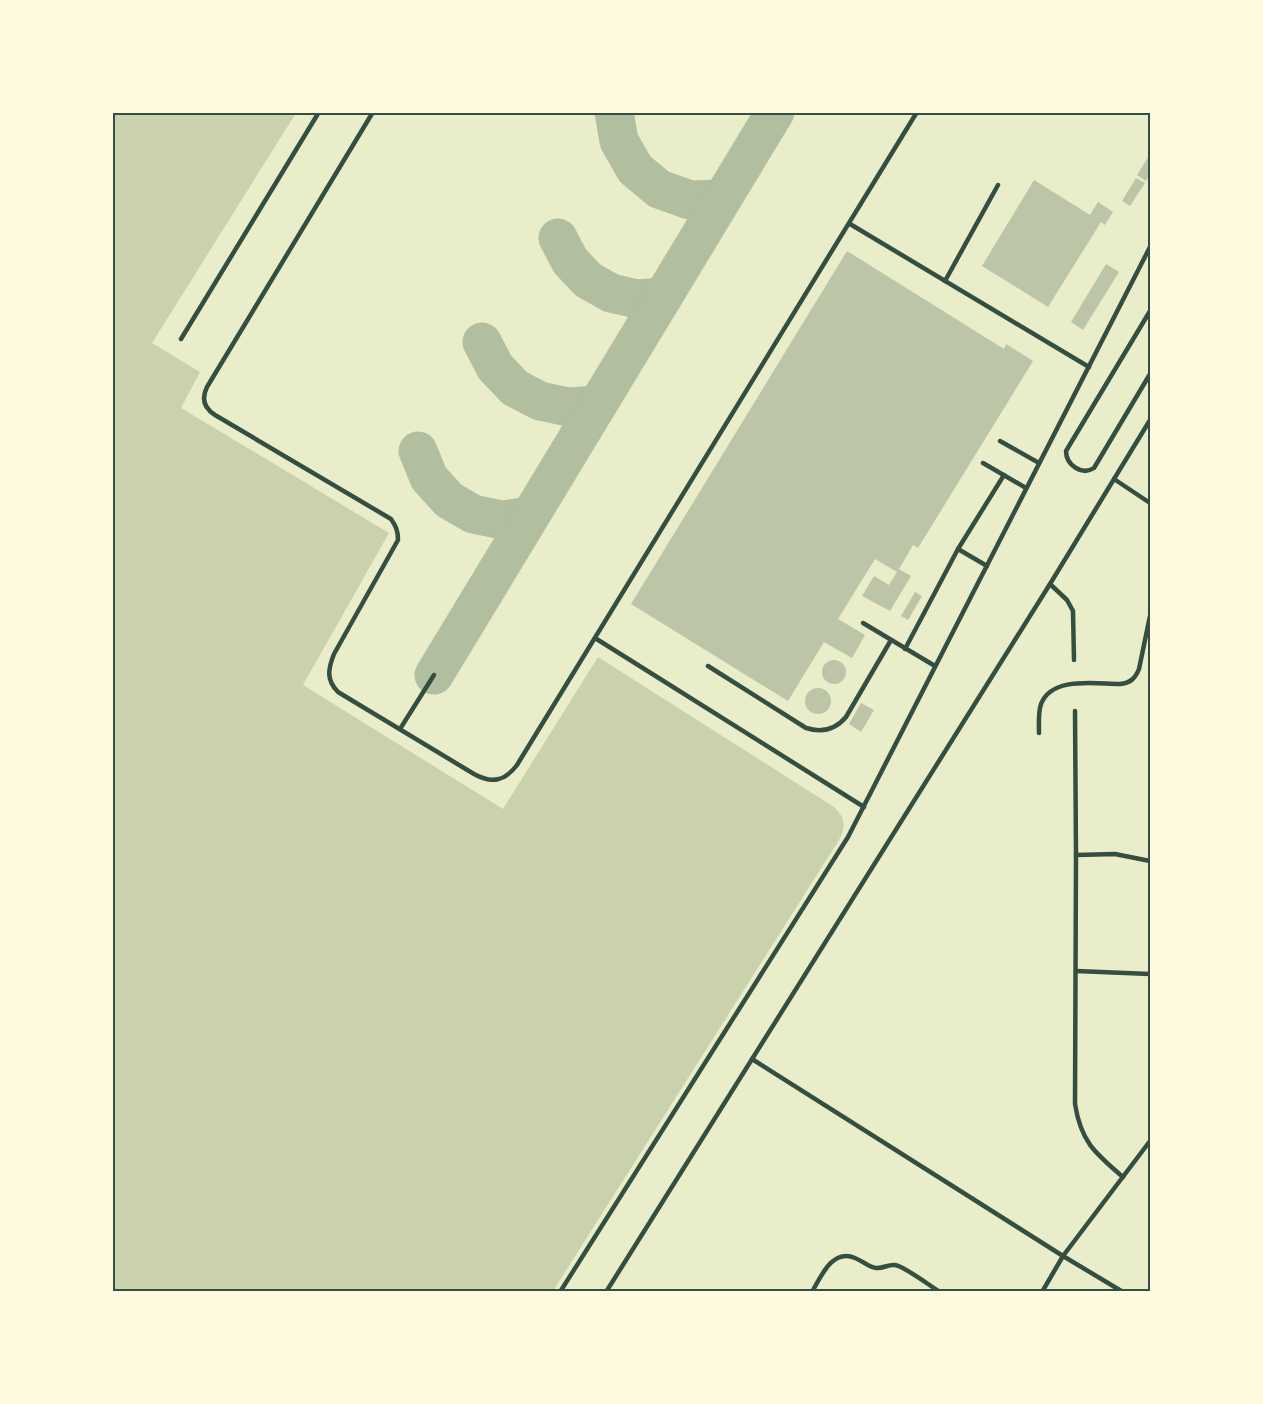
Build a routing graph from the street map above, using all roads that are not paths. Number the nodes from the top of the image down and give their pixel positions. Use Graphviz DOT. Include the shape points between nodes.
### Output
graph roads {
  1 [pos="319,112"];
  2 [pos="373,112"];
  3 [pos="917,112"];
  4 [pos="998,185"];
  5 [pos="850,224"];
  6 [pos="1150,247"];
  7 [pos="945,281"];
  8 [pos="1150,311"];
  9 [pos="181,339"];
  10 [pos="1089,367"];
  11 [pos="1150,374"];
  12 [pos="1150,420"];
  13 [pos="1000,441"];
  14 [pos="983,463"];
  15 [pos="1039,463"];
  16 [pos="1004,475"];
  17 [pos="1114,479"];
  18 [pos="1026,488"];
  19 [pos="1150,503"];
  20 [pos="958,549"];
  21 [pos="987,566"];
  22 [pos="1050,584"];
  23 [pos="1150,616"];
  24 [pos="863,623"];
  25 [pos="596,638"];
  26 [pos="891,640"];
  27 [pos="905,649"];
  28 [pos="1074,660"];
  29 [pos="708,666"];
  30 [pos="935,666"];
  31 [pos="434,675"];
  32 [pos="1075,711"];
  33 [pos="400,729"];
  34 [pos="1038,733"];
  35 [pos="864,807"];
  36 [pos="1076,855"];
  37 [pos="1150,861"];
  38 [pos="1076,971"];
  39 [pos="1150,974"];
  40 [pos="752,1059"];
  41 [pos="1150,1141"];
  42 [pos="1123,1177"];
  43 [pos="1063,1256"];
  44 [pos="560,1292"];
  45 [pos="606,1292"];
  46 [pos="812,1292"];
  47 [pos="940,1292"];
  48 [pos="1042,1292"];
  49 [pos="1123,1292"];
  1 -- 9 [label="lane"];
  2 -- 33 [label="lane" via="207,387 203,400 215,415 396,525 395,547 334,654 329,675 338,692"];
  3 -- 5 [label="lane"];
  4 -- 7 [label="lane"];
  5 -- 7 [label="lane"];
  5 -- 25 [label="lane"];
  6 -- 10 [label="lane"];
  7 -- 10 [label="lane"];
  8 -- 11 [label="lane" via="1066,451 1072,465 1083,472 1094,468"];
  10 -- 15 [label="lane"];
  12 -- 17 [label="lane"];
  13 -- 15 [label="lane"];
  14 -- 16 [label="lane"];
  15 -- 18 [label="lane"];
  16 -- 18 [label="lane"];
  16 -- 20 [label="lane"];
  17 -- 19 [label="lane"];
  17 -- 22 [label="lane"];
  18 -- 21 [label="lane"];
  20 -- 21 [label="lane"];
  20 -- 27 [label="lane"];
  21 -- 30 [label="lane"];
  22 -- 28 [label="lane" via="1073,610"];
  22 -- 40 [label="lane"];
  23 -- 34 [label="lane" via="1139,669 1132,680 1120,684 1068,684 1052,690 1039,712"];
  24 -- 26 [label="lane"];
  25 -- 33 [label="lane" via="517,765 505,776 482,778"];
  25 -- 35 [label="lane"];
  26 -- 27 [label="lane"];
  26 -- 29 [label="lane" via="846,717 824,731 806,728"];
  27 -- 30 [label="lane"];
  30 -- 35 [label="lane"];
  31 -- 33 [label="lane"];
  32 -- 36 [label="lane"];
  35 -- 44 [label="lane" via="833,863"];
  36 -- 37 [label="lane" via="1114,854"];
  36 -- 38 [label="lane"];
  38 -- 39 [label="lane"];
  38 -- 42 [label="lane" via="1077,1120 1091,1148"];
  40 -- 43 [label="lane"];
  40 -- 45 [label="lane"];
  41 -- 42 [label="lane"];
  42 -- 43 [label="lane"];
  43 -- 48 [label="lane"];
  43 -- 49 [label="lane"];
  46 -- 47 [label="lane" via="828,1265 841,1256 876,1268 896,1265"];
}
